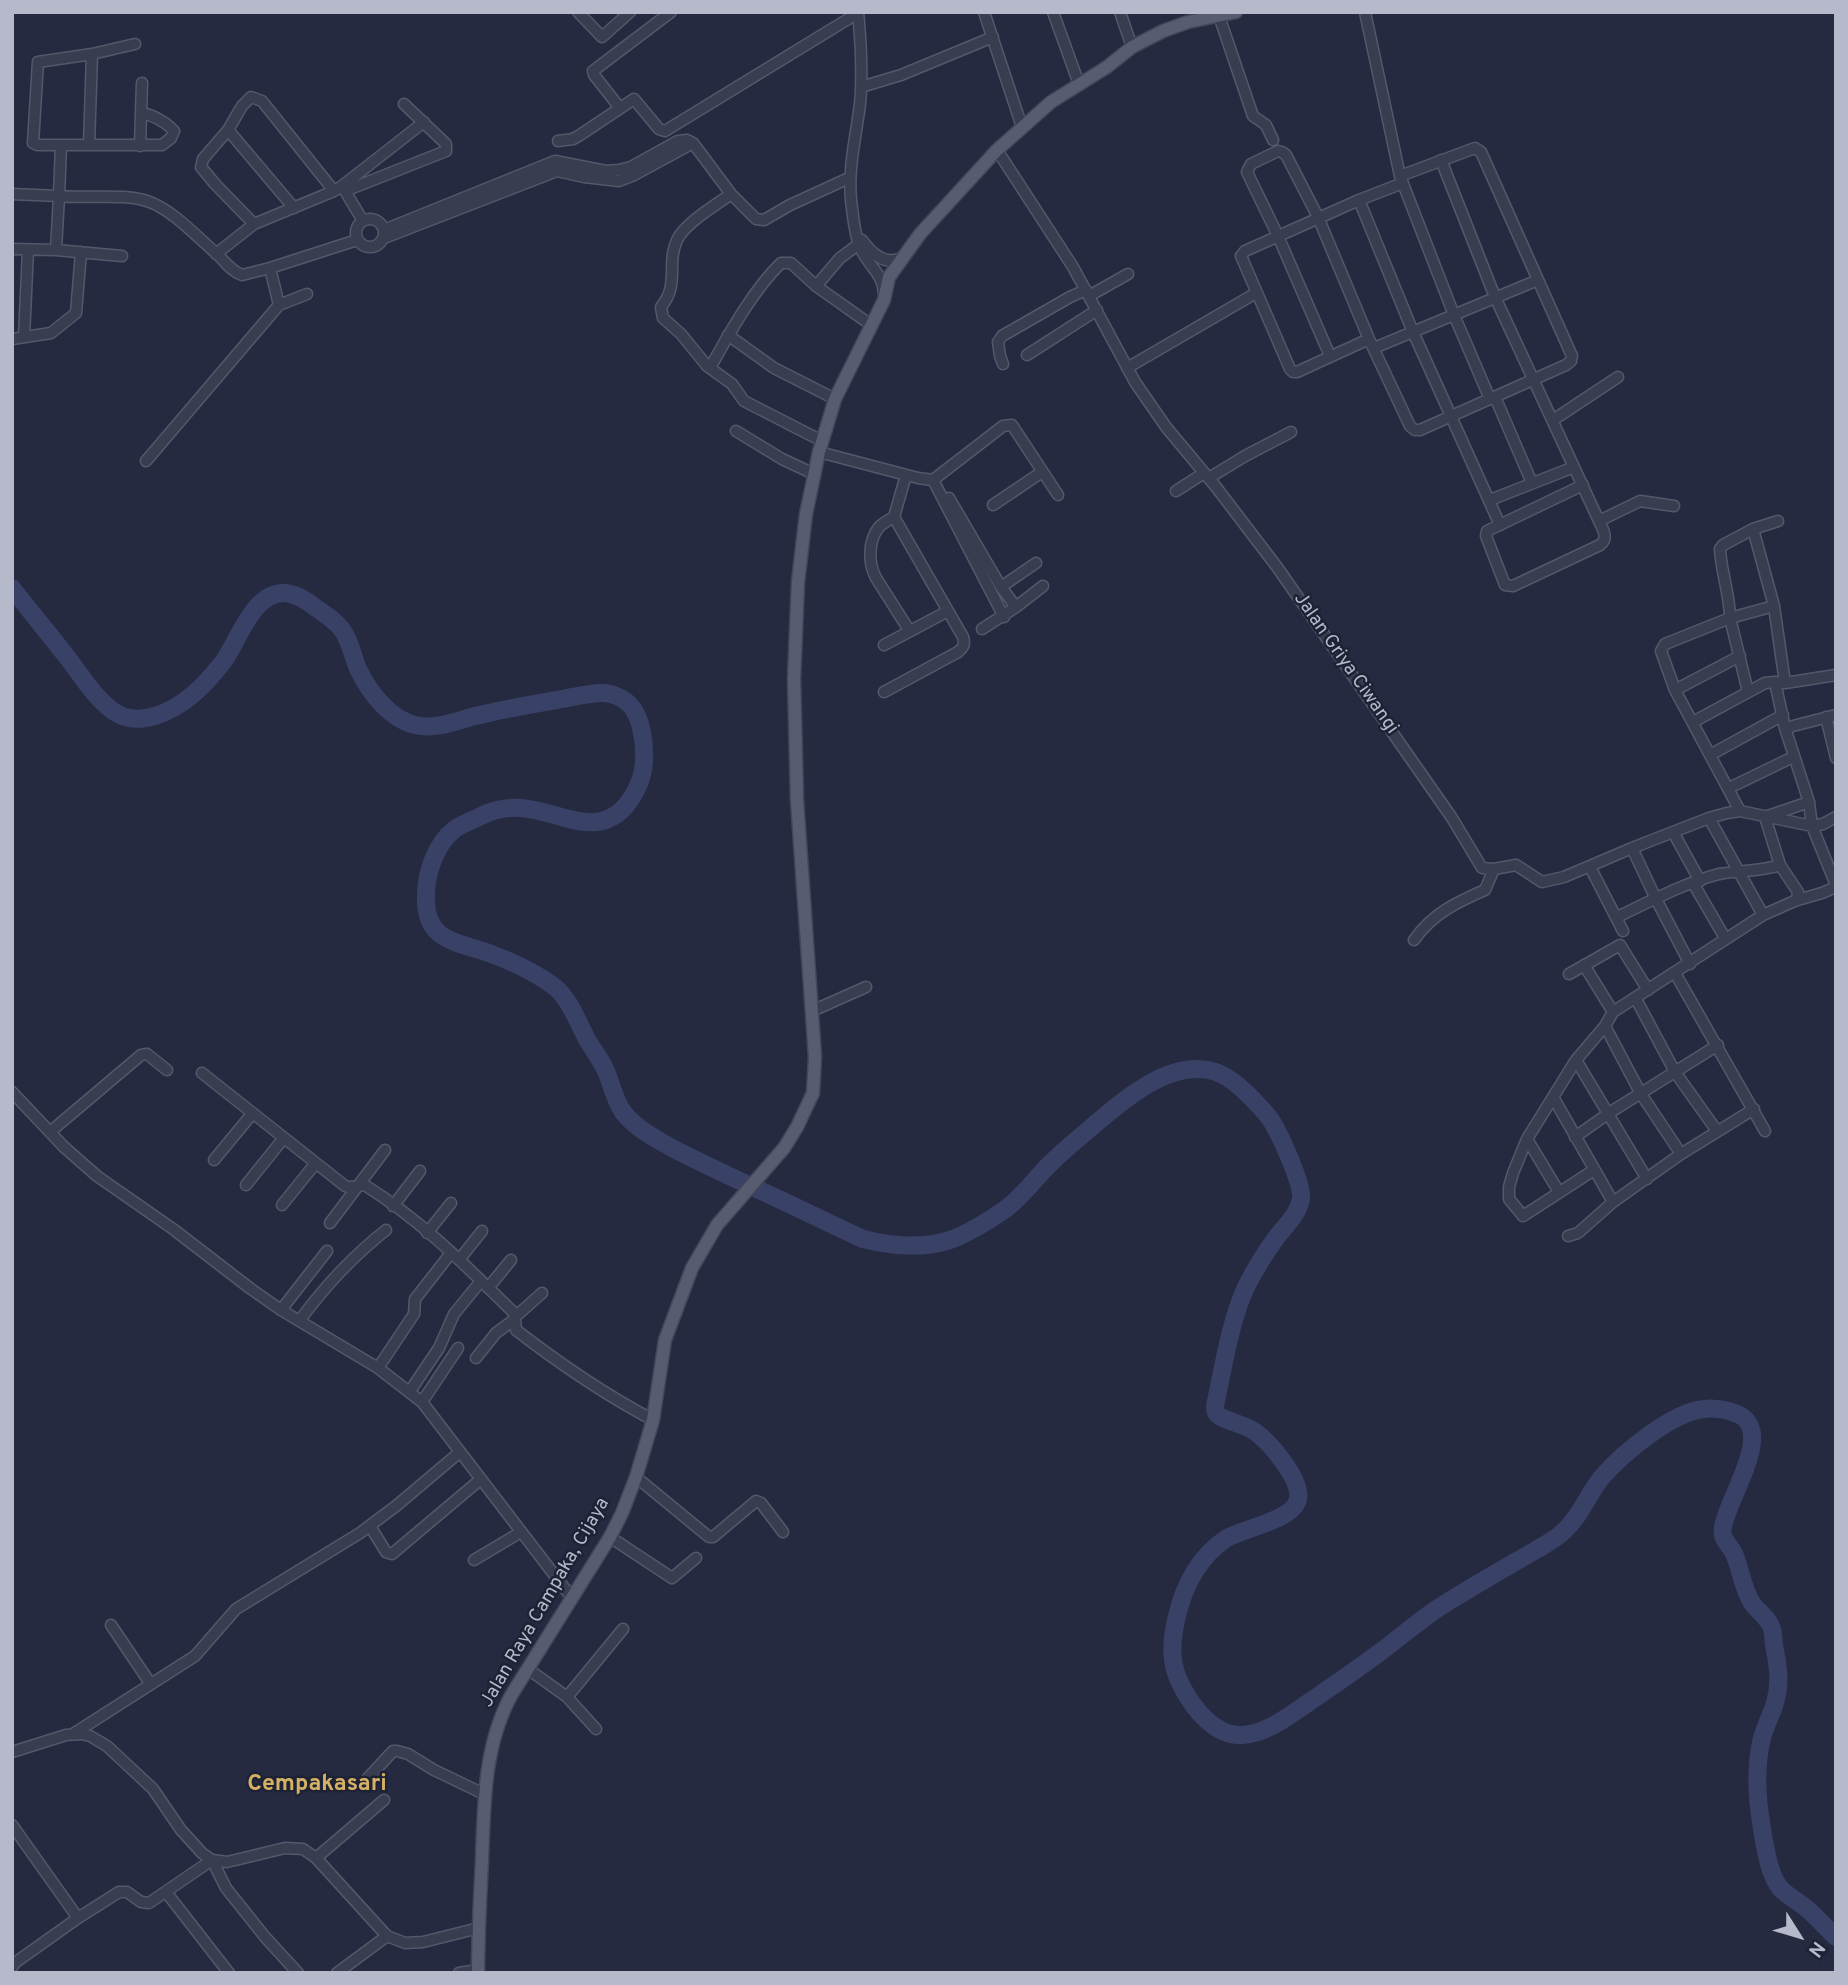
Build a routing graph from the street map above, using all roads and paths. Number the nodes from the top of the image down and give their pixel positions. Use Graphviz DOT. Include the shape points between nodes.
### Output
graph roads {
  1 [pos="578,12"];
  2 [pos="630,12"];
  3 [pos="671,12"];
  4 [pos="984,12"];
  5 [pos="1053,12"];
  6 [pos="1120,12"];
  7 [pos="1236,12"];
  8 [pos="1365,12"];
  9 [pos="858,13"];
  10 [pos="1219,16"];
  11 [pos="1186,17"];
  12 [pos="993,37"];
  13 [pos="135,44"];
  14 [pos="1132,47"];
  15 [pos="92,54"];
  16 [pos="142,83"];
  17 [pos="1079,84"];
  18 [pos="861,87"];
  19 [pos="404,104"];
  20 [pos="620,108"];
  21 [pos="141,113"];
  22 [pos="424,122"];
  23 [pos="1022,127"];
  24 [pos="228,130"];
  25 [pos="1273,140"];
  26 [pos="558,141"];
  27 [pos="61,145"];
  28 [pos="89,145"];
  29 [pos="140,146"];
  30 [pos="997,150"];
  31 [pos="1441,160"];
  32 [pos="849,178"];
  33 [pos="1401,180"];
  34 [pos="341,189"];
  35 [pos="12,194"];
  36 [pos="731,194"];
  37 [pos="59,196"];
  38 [pos="1359,200"];
  39 [pos="294,208"];
  40 [pos="1318,217"];
  41 [pos="363,221"];
  42 [pos="254,224"];
  43 [pos="384,234"];
  44 [pos="1278,236"];
  45 [pos="357,240"];
  46 [pos="861,242"];
  47 [pos="12,249"];
  48 [pos="28,250"];
  49 [pos="56,250"];
  50 [pos="81,252"];
  51 [pos="216,254"];
  52 [pos="122,256"];
  53 [pos="906,256"];
  54 [pos="270,268"];
  55 [pos="1128,274"];
  56 [pos="1538,280"];
  57 [pos="816,286"];
  58 [pos="1087,293"];
  59 [pos="1256,293"];
  60 [pos="307,294"];
  61 [pos="1495,298"];
  62 [pos="884,300"];
  63 [pos="279,305"];
  64 [pos="1097,310"];
  65 [pos="1454,315"];
  66 [pos="871,325"];
  67 [pos="1413,332"];
  68 [pos="728,335"];
  69 [pos="18,338"];
  70 [pos="1372,344"];
  71 [pos="1027,355"];
  72 [pos="1330,356"];
  73 [pos="1003,364"];
  74 [pos="710,368"];
  75 [pos="1127,368"];
  76 [pos="1618,377"];
  77 [pos="1533,381"];
  78 [pos="1493,398"];
  79 [pos="835,399"];
  80 [pos="1451,415"];
  81 [pos="1553,420"];
  82 [pos="736,431"];
  83 [pos="1291,432"];
  84 [pos="821,447"];
  85 [pos="146,461"];
  86 [pos="1574,467"];
  87 [pos="1042,472"];
  88 [pos="814,474"];
  89 [pos="906,475"];
  90 [pos="1207,476"];
  91 [pos="935,479"];
  92 [pos="1532,483"];
  93 [pos="1583,485"];
  94 [pos="1176,491"];
  95 [pos="1058,495"];
  96 [pos="1490,500"];
  97 [pos="993,505"];
  98 [pos="1674,506"];
  99 [pos="894,517"];
  100 [pos="1599,521"];
  101 [pos="1778,521"];
  102 [pos="1500,525"];
  103 [pos="1753,529"];
  104 [pos="1036,563"];
  105 [pos="1043,586"];
  106 [pos="1001,587"];
  107 [pos="1774,606"];
  108 [pos="1016,607"];
  109 [pos="948,611"];
  110 [pos="1004,617"];
  111 [pos="1730,618"];
  112 [pos="982,629"];
  113 [pos="909,630"];
  114 [pos="884,645"];
  115 [pos="1740,656"];
  116 [pos="1836,675"];
  117 [pos="1780,682"];
  118 [pos="1675,690"];
  119 [pos="884,692"];
  120 [pos="1748,692"];
  121 [pos="1783,715"];
  122 [pos="1831,716"];
  123 [pos="1693,722"];
  124 [pos="1785,728"];
  125 [pos="1710,755"];
  126 [pos="1793,757"];
  127 [pos="1836,758"];
  128 [pos="1729,788"];
  129 [pos="1809,802"];
  130 [pos="1740,811"];
  131 [pos="1765,817"];
  132 [pos="1836,817"];
  133 [pos="1709,818"];
  134 [pos="1812,826"];
  135 [pos="1673,832"];
  136 [pos="1632,848"];
  137 [pos="1780,865"];
  138 [pos="1590,867"];
  139 [pos="1494,869"];
  140 [pos="1832,869"];
  141 [pos="1739,873"];
  142 [pos="1697,882"];
  143 [pos="1836,886"];
  144 [pos="1656,899"];
  145 [pos="1794,901"];
  146 [pos="1763,915"];
  147 [pos="1617,917"];
  148 [pos="1623,931"];
  149 [pos="1725,938"];
  150 [pos="1414,940"];
  151 [pos="1690,964"];
  152 [pos="1584,965"];
  153 [pos="1675,973"];
  154 [pos="1569,974"];
  155 [pos="866,987"];
  156 [pos="1648,990"];
  157 [pos="1636,999"];
  158 [pos="812,1011"];
  159 [pos="1613,1012"];
  160 [pos="1605,1026"];
  161 [pos="1718,1045"];
  162 [pos="1576,1060"];
  163 [pos="167,1070"];
  164 [pos="1675,1072"];
  165 [pos="202,1073"];
  166 [pos="12,1092"];
  167 [pos="1641,1094"];
  168 [pos="1553,1097"];
  169 [pos="1754,1109"];
  170 [pos="1609,1113"];
  171 [pos="252,1114"];
  172 [pos="1765,1130"];
  173 [pos="1717,1131"];
  174 [pos="50,1132"];
  175 [pos="1575,1137"];
  176 [pos="284,1139"];
  177 [pos="1527,1139"];
  178 [pos="385,1150"];
  179 [pos="1681,1154"];
  180 [pos="1538,1157"];
  181 [pos="214,1160"];
  182 [pos="315,1164"];
  183 [pos="1594,1170"];
  184 [pos="419,1171"];
  185 [pos="1513,1173"];
  186 [pos="1647,1179"];
  187 [pos="246,1185"];
  188 [pos="359,1185"];
  189 [pos="1559,1192"];
  190 [pos="1613,1202"];
  191 [pos="451,1203"];
  192 [pos="282,1205"];
  193 [pos="393,1206"];
  194 [pos="330,1223"];
  195 [pos="386,1230"];
  196 [pos="482,1231"];
  197 [pos="428,1233"];
  198 [pos="1568,1236"];
  199 [pos="327,1251"];
  200 [pos="455,1257"];
  201 [pos="511,1259"];
  202 [pos="484,1284"];
  203 [pos="542,1293"];
  204 [pos="281,1310"];
  205 [pos="515,1318"];
  206 [pos="300,1320"];
  207 [pos="458,1348"];
  208 [pos="476,1358"];
  209 [pos="378,1368"];
  210 [pos="410,1391"];
  211 [pos="422,1402"];
  212 [pos="653,1420"];
  213 [pos="460,1452"];
  214 [pos="636,1477"];
  215 [pos="481,1479"];
  216 [pos="370,1526"];
  217 [pos="522,1532"];
  218 [pos="782,1532"];
  219 [pos="610,1537"];
  220 [pos="696,1558"];
  221 [pos="474,1559"];
  222 [pos="572,1598"];
  223 [pos="111,1625"];
  224 [pos="623,1629"];
  225 [pos="528,1669"];
  226 [pos="150,1683"];
  227 [pos="566,1697"];
  228 [pos="596,1729"];
  229 [pos="73,1734"];
  230 [pos="12,1752"];
  231 [pos="368,1778"];
  232 [pos="485,1794"];
  233 [pos="384,1800"];
  234 [pos="12,1825"];
  235 [pos="316,1858"];
  236 [pos="212,1860"];
  237 [pos="166,1892"];
  238 [pos="78,1918"];
  239 [pos="478,1928"];
  240 [pos="387,1936"];
  241 [pos="12,1967"];
  242 [pos="478,1971"];
  243 [pos="229,1973"];
  244 [pos="298,1973"];
  245 [pos="337,1973"];
  246 [pos="459,1973"];
  1 -- 2 [label="street" via="602,37"];
  3 -- 20 [label="street" via="593,71"];
  4 -- 12 [label="street"];
  5 -- 17 [label="street"];
  6 -- 14 [label="street"];
  7 -- 10 [label="main road, Jalan Raya Campaka, Cijaya"];
  8 -- 33 [label="street"];
  9 -- 18 [label="street"];
  9 -- 20 [label="street" via="665,131 636,99"];
  10 -- 11 [label="main road, Jalan Raya Campaka, Cijaya"];
  10 -- 25 [label="street" via="1253,116 1266,125"];
  11 -- 14 [label="main road, Jalan Raya Campaka, Cijaya"];
  12 -- 18 [label="street"];
  12 -- 23 [label="street"];
  13 -- 15 [label="street"];
  14 -- 17 [label="main road, Jalan Raya Campaka, Cijaya"];
  15 -- 27 [label="street" via="38,62 33,143"];
  15 -- 28 [label="street"];
  16 -- 21 [label="street"];
  17 -- 23 [label="main road, Jalan Raya Campaka, Cijaya"];
  18 -- 32 [label="street"];
  19 -- 22 [label="street"];
  20 -- 26 [label="street" via="573,139"];
  21 -- 29 [label="street"];
  21 -- 29 [label="street" via="174,131 162,145"];
  22 -- 34 [label="street"];
  22 -- 34 [label="street" via="446,144 446,151"];
  23 -- 30 [label="main road, Jalan Raya Campaka, Cijaya"];
  24 -- 34 [label="street" via="247,101 258,99"];
  24 -- 39 [label="street"];
  24 -- 42 [label="street" via="201,167"];
  27 -- 28 [label="street"];
  27 -- 37 [label="street"];
  28 -- 29 [label="street"];
  30 -- 53 [label="main road, Jalan Raya Campaka, Cijaya" via="920,234"];
  30 -- 58 [label="street, Jalan Griya Ciwangi"];
  31 -- 33 [label="street"];
  31 -- 56 [label="street" via="1475,148 1481,152"];
  31 -- 61 [label="street"];
  32 -- 36 [label="street" via="764,220 756,219"];
  32 -- 46 [label="street" via="855,229"];
  33 -- 38 [label="street"];
  33 -- 65 [label="street"];
  34 -- 39 [label="street"];
  34 -- 41 [label="street"];
  35 -- 37 [label="street"];
  36 -- 43 [label="street" via="687,139 619,175 555,161"];
  36 -- 74 [label="street" via="678,237 671,289 661,311"];
  37 -- 49 [label="street"];
  37 -- 51 [label="street" via="146,200 186,226"];
  38 -- 40 [label="street"];
  38 -- 67 [label="street"];
  39 -- 42 [label="street"];
  40 -- 44 [label="street"];
  40 -- 44 [label="street" via="1286,155 1278,151 1251,164 1247,172"];
  40 -- 70 [label="street"];
  41 -- 43 [label="street" via="373,219"];
  41 -- 45 [label="street" via="355,230"];
  42 -- 51 [label="street"];
  43 -- 45 [label="street" via="371,247"];
  44 -- 59 [label="street" via="1241,256"];
  44 -- 72 [label="street"];
  45 -- 54 [label="street"];
  46 -- 53 [label="street" via="889,261"];
  46 -- 57 [label="street"];
  46 -- 62 [label="street" via="866,259 883,281"];
  47 -- 48 [label="street"];
  48 -- 49 [label="street"];
  48 -- 69 [label="street"];
  49 -- 50 [label="street"];
  50 -- 52 [label="street"];
  50 -- 69 [label="street" via="76,313 51,333"];
  51 -- 54 [label="street" via="242,275"];
  53 -- 62 [label="main road, Jalan Raya Campaka, Cijaya" via="889,277"];
  54 -- 63 [label="street"];
  55 -- 58 [label="street"];
  56 -- 61 [label="street"];
  56 -- 77 [label="street" via="1572,355 1566,365"];
  57 -- 66 [label="street"];
  57 -- 68 [label="street" via="791,263 781,263"];
  58 -- 64 [label="street, Jalan Griya Ciwangi"];
  58 -- 73 [label="street" via="1070,297 1002,336 998,342"];
  59 -- 72 [label="street" via="1291,371"];
  59 -- 75 [label="street"];
  60 -- 63 [label="street"];
  61 -- 65 [label="street"];
  61 -- 77 [label="street"];
  62 -- 66 [label="main road, Jalan Raya Campaka, Cijaya"];
  63 -- 85 [label="street"];
  64 -- 71 [label="street"];
  64 -- 75 [label="street, Jalan Griya Ciwangi"];
  65 -- 67 [label="street"];
  65 -- 78 [label="street"];
  66 -- 79 [label="main road, Jalan Raya Campaka, Cijaya"];
  67 -- 70 [label="street"];
  67 -- 80 [label="street"];
  68 -- 74 [label="street"];
  68 -- 79 [label="street" via="774,369"];
  70 -- 72 [label="street"];
  70 -- 80 [label="street" via="1413,429"];
  74 -- 84 [label="street" via="732,384 744,401"];
  75 -- 90 [label="street, Jalan Griya Ciwangi" via="1166,427"];
  76 -- 81 [label="street"];
  77 -- 78 [label="street"];
  77 -- 81 [label="street"];
  78 -- 80 [label="street"];
  78 -- 92 [label="street"];
  79 -- 84 [label="main road, Jalan Raya Campaka, Cijaya"];
  80 -- 96 [label="street"];
  81 -- 86 [label="street"];
  82 -- 88 [label="street"];
  83 -- 90 [label="street"];
  84 -- 88 [label="main road, Jalan Raya Campaka, Cijaya"];
  84 -- 89 [label="street"];
  86 -- 92 [label="street"];
  86 -- 93 [label="street"];
  87 -- 91 [label="street" via="1012,425 1006,425"];
  87 -- 95 [label="street"];
  87 -- 97 [label="street"];
  88 -- 158 [label="main road, Jalan Raya Campaka, Cijaya" via="798,582 794,712"];
  89 -- 91 [label="street"];
  89 -- 99 [label="street"];
  90 -- 94 [label="street"];
  90 -- 139 [label="street, Jalan Griya Ciwangi" via="1369,697 1480,866"];
  91 -- 106 [label="street"];
  91 -- 110 [label="street"];
  92 -- 96 [label="street"];
  93 -- 100 [label="street"];
  93 -- 102 [label="street"];
  96 -- 102 [label="street"];
  98 -- 100 [label="street" via="1640,501"];
  99 -- 109 [label="street"];
  99 -- 113 [label="street" via="875,534 870,560 876,578"];
  100 -- 102 [label="street" via="1605,536 1600,545 1511,586 1505,585 1486,536"];
  101 -- 103 [label="street"];
  103 -- 107 [label="street"];
  103 -- 111 [label="street" via="1720,549"];
  104 -- 106 [label="street"];
  105 -- 108 [label="street"];
  106 -- 108 [label="street"];
  107 -- 111 [label="street"];
  107 -- 117 [label="street"];
  108 -- 110 [label="street"];
  109 -- 113 [label="street"];
  109 -- 119 [label="street" via="963,637 963,648"];
  110 -- 112 [label="street"];
  111 -- 115 [label="street"];
  111 -- 118 [label="street" via="1662,647"];
  113 -- 114 [label="street"];
  115 -- 118 [label="street"];
  115 -- 120 [label="street"];
  116 -- 117 [label="street"];
  117 -- 120 [label="street" via="1765,683"];
  117 -- 121 [label="street"];
  118 -- 123 [label="street"];
  120 -- 123 [label="street"];
  121 -- 124 [label="street"];
  121 -- 125 [label="street"];
  122 -- 124 [label="street"];
  122 -- 127 [label="street"];
  123 -- 125 [label="street"];
  124 -- 126 [label="street"];
  125 -- 128 [label="street"];
  126 -- 128 [label="street"];
  126 -- 129 [label="street"];
  128 -- 130 [label="street"];
  129 -- 131 [label="street"];
  129 -- 134 [label="street"];
  130 -- 131 [label="street"];
  130 -- 133 [label="street"];
  131 -- 134 [label="street"];
  131 -- 137 [label="street"];
  132 -- 134 [label="street"];
  133 -- 135 [label="street"];
  133 -- 141 [label="street"];
  134 -- 140 [label="street"];
  135 -- 136 [label="street"];
  135 -- 142 [label="street"];
  136 -- 138 [label="street"];
  136 -- 144 [label="street"];
  137 -- 141 [label="street"];
  137 -- 145 [label="street" via="1798,892"];
  138 -- 139 [label="street" via="1542,882 1516,865"];
  138 -- 147 [label="street"];
  139 -- 150 [label="street" via="1485,890 1441,911"];
  140 -- 143 [label="street"];
  141 -- 142 [label="street"];
  141 -- 146 [label="street"];
  142 -- 144 [label="street"];
  142 -- 149 [label="street"];
  143 -- 145 [label="street"];
  144 -- 147 [label="street"];
  144 -- 151 [label="street"];
  145 -- 146 [label="street"];
  146 -- 149 [label="street"];
  147 -- 148 [label="street"];
  149 -- 151 [label="street"];
  151 -- 153 [label="street"];
  152 -- 154 [label="street"];
  152 -- 156 [label="street" via="1620,945"];
  152 -- 159 [label="street"];
  153 -- 156 [label="street"];
  153 -- 161 [label="street"];
  155 -- 158 [label="street"];
  156 -- 157 [label="street"];
  157 -- 159 [label="street"];
  157 -- 164 [label="street"];
  158 -- 212 [label="main road, Jalan Raya Campaka, Cijaya" via="815,1057 807,1110 783,1148 717,1225 692,1268 666,1340"];
  159 -- 160 [label="street"];
  160 -- 162 [label="street"];
  160 -- 167 [label="street"];
  161 -- 164 [label="street"];
  161 -- 169 [label="street"];
  162 -- 168 [label="street"];
  162 -- 170 [label="street"];
  163 -- 174 [label="street" via="147,1054 141,1055"];
  164 -- 167 [label="street"];
  164 -- 173 [label="street"];
  165 -- 171 [label="street"];
  166 -- 174 [label="street"];
  167 -- 170 [label="street"];
  167 -- 179 [label="street"];
  168 -- 175 [label="street"];
  168 -- 177 [label="street"];
  169 -- 172 [label="street"];
  169 -- 173 [label="street"];
  170 -- 175 [label="street"];
  170 -- 186 [label="street"];
  171 -- 176 [label="street"];
  171 -- 181 [label="street"];
  173 -- 179 [label="street"];
  174 -- 204 [label="street" via="97,1176"];
  175 -- 183 [label="street"];
  176 -- 182 [label="street"];
  176 -- 187 [label="street"];
  177 -- 180 [label="street"];
  177 -- 185 [label="street"];
  178 -- 188 [label="street"];
  179 -- 186 [label="street"];
  180 -- 185 [label="street"];
  180 -- 189 [label="street"];
  182 -- 188 [label="street" via="347,1187"];
  182 -- 192 [label="street"];
  183 -- 189 [label="street"];
  183 -- 190 [label="street"];
  184 -- 193 [label="street"];
  185 -- 189 [label="street" via="1509,1199 1523,1216"];
  186 -- 190 [label="street"];
  188 -- 193 [label="street"];
  188 -- 194 [label="street"];
  190 -- 198 [label="street"];
  191 -- 197 [label="street"];
  193 -- 197 [label="street"];
  195 -- 206 [label="street" via="354,1256"];
  196 -- 200 [label="street"];
  197 -- 200 [label="street"];
  199 -- 204 [label="street"];
  200 -- 202 [label="street"];
  200 -- 209 [label="street" via="415,1299 414,1314"];
  201 -- 202 [label="street"];
  202 -- 205 [label="street"];
  202 -- 210 [label="street" via="454,1314 439,1348"];
  203 -- 205 [label="street"];
  204 -- 206 [label="street"];
  205 -- 208 [label="street"];
  205 -- 212 [label="street" via="516,1330 559,1363"];
  206 -- 209 [label="street"];
  207 -- 211 [label="street"];
  209 -- 210 [label="street"];
  210 -- 211 [label="street"];
  211 -- 213 [label="street"];
  212 -- 214 [label="main road, Jalan Raya Campaka, Cijaya"];
  213 -- 215 [label="street"];
  213 -- 216 [label="street"];
  214 -- 218 [label="street" via="709,1537 756,1502"];
  214 -- 219 [label="main road, Jalan Raya Campaka, Cijaya"];
  215 -- 216 [label="street" via="392,1554"];
  215 -- 217 [label="street"];
  216 -- 226 [label="street" via="236,1609 195,1656"];
  217 -- 221 [label="street"];
  217 -- 222 [label="street"];
  219 -- 220 [label="street" via="672,1578"];
  219 -- 222 [label="main road, Jalan Raya Campaka, Cijaya"];
  222 -- 225 [label="main road, Jalan Raya Campaka, Cijaya"];
  223 -- 226 [label="street"];
  224 -- 227 [label="street"];
  225 -- 227 [label="street"];
  225 -- 232 [label="main road, Jalan Raya Campaka, Cijaya" via="496,1731"];
  226 -- 229 [label="street"];
  227 -- 228 [label="street"];
  229 -- 230 [label="street"];
  229 -- 236 [label="street" via="90,1736 107,1746 153,1789 181,1830"];
  231 -- 232 [label="street" via="397,1751"];
  232 -- 239 [label="main road, Jalan Raya Campaka, Cijaya"];
  233 -- 235 [label="street"];
  234 -- 238 [label="street"];
  235 -- 236 [label="street" via="293,1847 227,1862"];
  235 -- 240 [label="street"];
  236 -- 237 [label="street"];
  236 -- 244 [label="street" via="226,1888"];
  237 -- 238 [label="street" via="146,1904 122,1891"];
  237 -- 243 [label="street"];
  238 -- 241 [label="street"];
  239 -- 240 [label="street" via="414,1943"];
  239 -- 242 [label="main road, Jalan Raya Campaka, Cijaya"];
  240 -- 245 [label="street"];
  242 -- 246 [label="street"];
}
